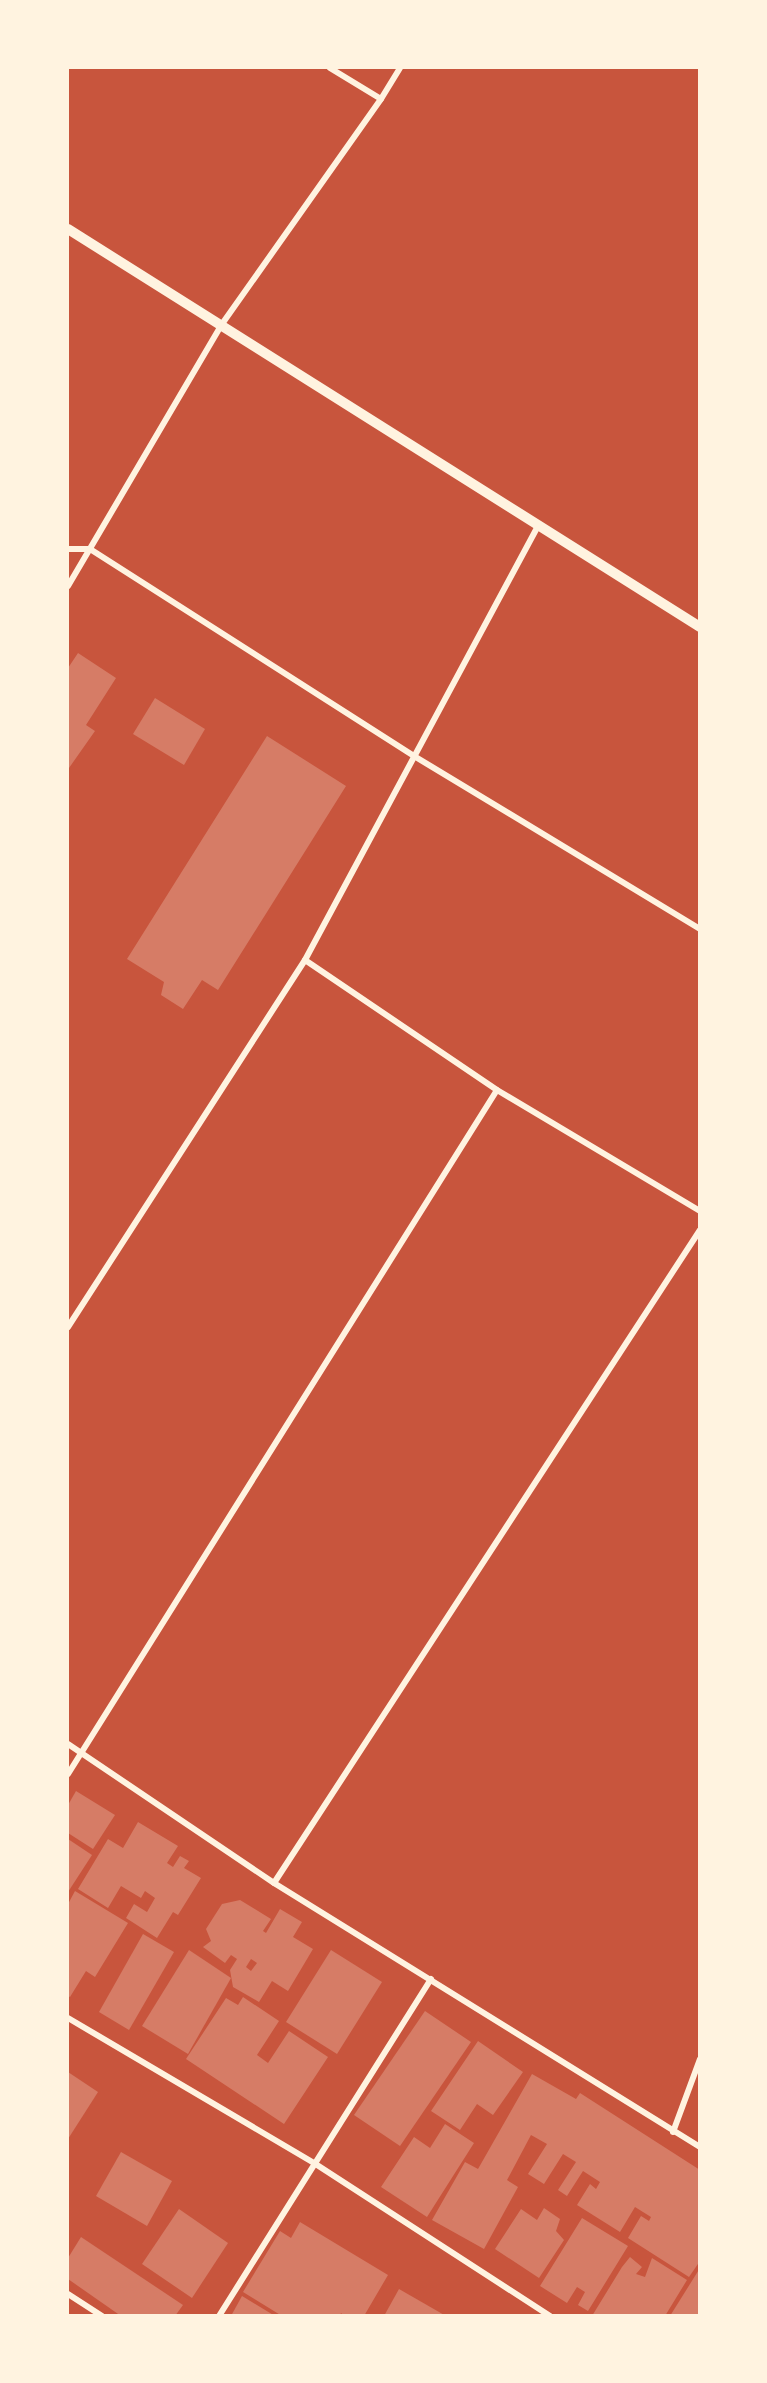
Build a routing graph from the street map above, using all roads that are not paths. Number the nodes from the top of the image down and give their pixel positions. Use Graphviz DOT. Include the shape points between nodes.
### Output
graph roads {
  1 [pos="330,68"];
  2 [pos="400,68"];
  3 [pos="381,99"];
  4 [pos="68,229"];
  5 [pos="222,324"];
  6 [pos="538,526"];
  7 [pos="68,549"];
  8 [pos="90,549"];
  9 [pos="68,586"];
  10 [pos="699,627"];
  11 [pos="414,756"];
  12 [pos="699,929"];
  13 [pos="305,960"];
  14 [pos="497,1090"];
  15 [pos="699,1211"];
  16 [pos="699,1230"];
  17 [pos="68,1327"];
  18 [pos="68,1744"];
  19 [pos="81,1753"];
  20 [pos="68,1774"];
  21 [pos="274,1883"];
  22 [pos="431,1979"];
  23 [pos="68,2018"];
  24 [pos="699,2059"];
  25 [pos="673,2132"];
  26 [pos="699,2147"];
  27 [pos="314,2163"];
  28 [pos="68,2294"];
  29 [pos="102,2316"];
  30 [pos="219,2316"];
  31 [pos="550,2316"];
  1 -- 3 [label="street"];
  2 -- 3 [label="street"];
  3 -- 5 [label="street"];
  4 -- 5 [label="street"];
  5 -- 6 [label="street"];
  5 -- 8 [label="street"];
  6 -- 10 [label="street"];
  6 -- 11 [label="street"];
  7 -- 8 [label="street"];
  8 -- 9 [label="street"];
  8 -- 11 [label="street"];
  11 -- 12 [label="street"];
  11 -- 13 [label="street"];
  13 -- 14 [label="street"];
  13 -- 17 [label="street"];
  14 -- 15 [label="street"];
  14 -- 19 [label="street"];
  16 -- 21 [label="street"];
  18 -- 19 [label="street"];
  19 -- 20 [label="street"];
  19 -- 21 [label="street"];
  21 -- 22 [label="street"];
  22 -- 25 [label="street"];
  22 -- 27 [label="street"];
  23 -- 27 [label="street"];
  24 -- 25 [label="street"];
  25 -- 26 [label="street"];
  27 -- 30 [label="street"];
  27 -- 31 [label="street"];
  28 -- 29 [label="street"];
}
